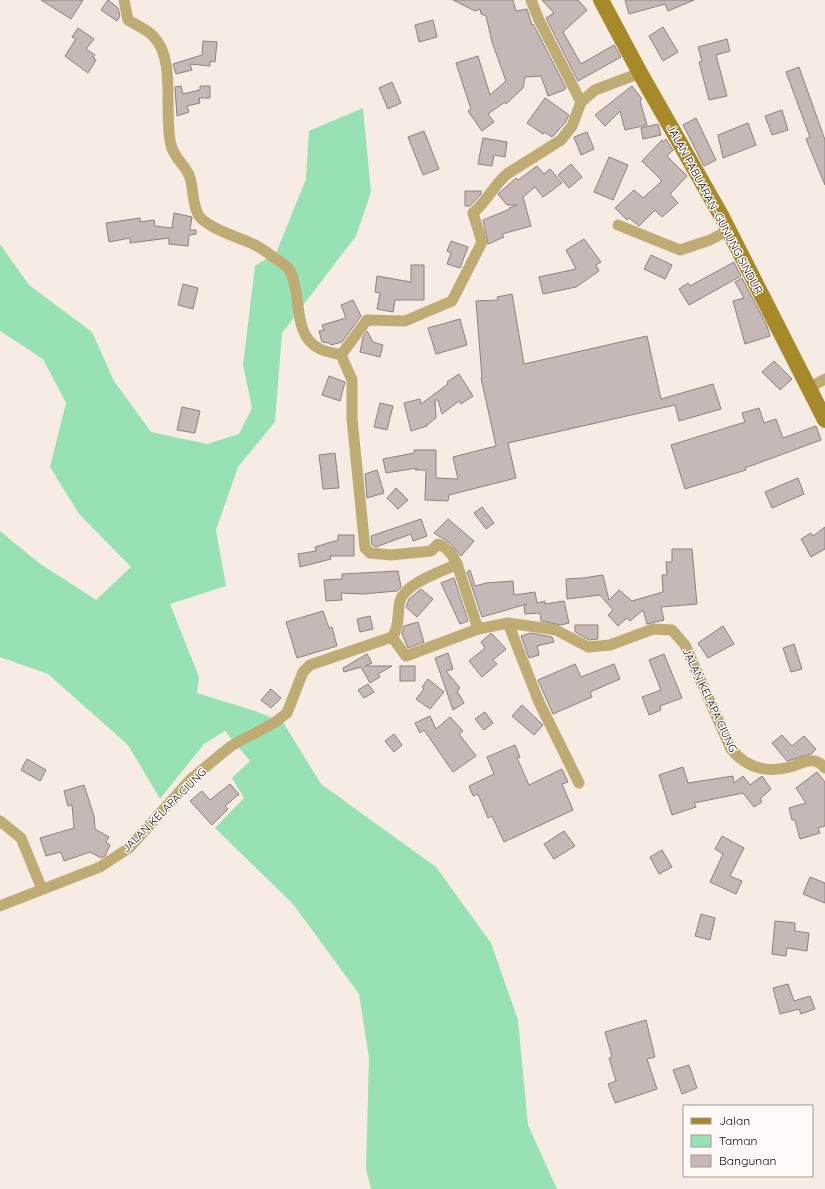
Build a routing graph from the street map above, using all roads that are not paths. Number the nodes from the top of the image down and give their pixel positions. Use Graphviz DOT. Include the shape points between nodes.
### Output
graph roads {
  1 [pos="124,0"];
  2 [pos="531,0"];
  3 [pos="601,0"];
  4 [pos="640,73"];
  5 [pos="581,102"];
  6 [pos="618,225"];
  7 [pos="728,230"];
  8 [pos="341,355"];
  9 [pos="825,379"];
  10 [pos="809,388"];
  11 [pos="825,420"];
  12 [pos="457,564"];
  13 [pos="508,623"];
  14 [pos="478,629"];
  15 [pos="392,637"];
  16 [pos="825,768"];
  17 [pos="579,783"];
  18 [pos="0,821"];
  19 [pos="42,889"];
  20 [pos="0,906"];
  1 -- 8 [label="street" via="128,20 154,36 163,52 168,75 170,144 176,158 189,174 195,209 210,225 257,246 286,266 291,273 297,295 300,326 305,335 319,348"];
  2 -- 5 [label="street"];
  3 -- 4 [label="street, JALAN PABUARAN–GUNUNG SINDUR"];
  4 -- 5 [label="street" via="595,90"];
  4 -- 7 [label="street, JALAN PABUARAN–GUNUNG SINDUR"];
  5 -- 8 [label="street" via="572,126 561,140 507,174 484,204 473,213 482,242 452,301 405,321 368,320"];
  6 -- 7 [label="street" via="680,250 710,240"];
  7 -- 10 [label="street, JALAN PABUARAN–GUNUNG SINDUR"];
  8 -- 12 [label="street" via="352,380 352,419 365,548 370,553 390,555 431,551 438,544 446,547"];
  9 -- 10 [label="street"];
  10 -- 11 [label="street, JALAN PABUARAN–GUNUNG SINDUR"];
  12 -- 14 [label="street"];
  12 -- 15 [label="street" via="413,585 406,592 401,600 396,632"];
  13 -- 14 [label="street, JALAN KELAPA CIUNG"];
  13 -- 16 [label="street, JALAN KELAPA CIUNG" via="556,630 588,647 610,645 654,629 672,630 685,645 731,749 739,759 769,770 809,760 820,763"];
  13 -- 17 [label="street" via="539,702"];
  14 -- 15 [label="street, JALAN KELAPA CIUNG" via="406,656"];
  15 -- 19 [label="street, JALAN KELAPA CIUNG" via="310,665 303,672 287,713 274,723 231,746 214,760 191,780 129,848 100,867"];
  18 -- 19 [label="street" via="21,838"];
  19 -- 20 [label="street, JALAN KELAPA CIUNG"];
}
